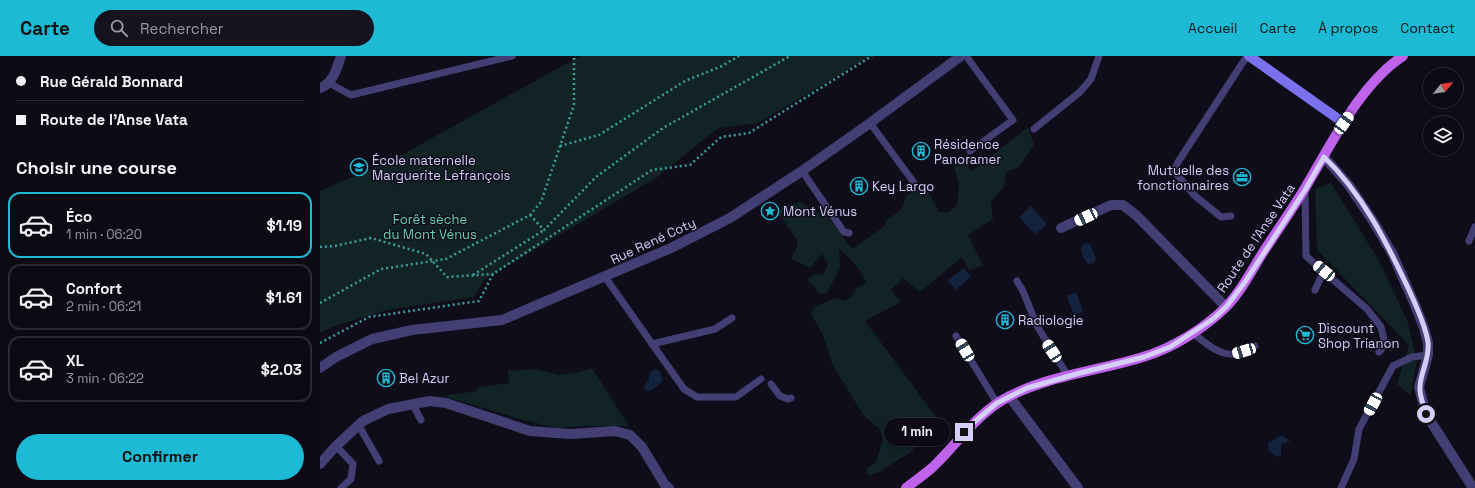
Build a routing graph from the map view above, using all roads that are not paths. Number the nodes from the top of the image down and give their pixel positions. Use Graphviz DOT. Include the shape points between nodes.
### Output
graph roads {
  1 [pos="340,56"];
  2 [pos="512,56"];
  3 [pos="961,56"];
  4 [pos="966,56"];
  5 [pos="1099,56"];
  6 [pos="1248,56"];
  7 [pos="1403,56"];
  8 [pos="324,85"];
  9 [pos="870,123"];
  10 [pos="1344,123"];
  11 [pos="1034,129"];
  12 [pos="970,151"];
  13 [pos="1324,157"];
  14 [pos="802,171"];
  15 [pos="915,184"];
  16 [pos="1305,190"];
  17 [pos="1231,216"];
  18 [pos="1475,227"];
  19 [pos="1061,228"];
  20 [pos="849,233"];
  21 [pos="1469,240"];
  22 [pos="1324,271"];
  23 [pos="605,277"];
  24 [pos="1017,281"];
  25 [pos="1315,290"];
  26 [pos="1226,307"];
  27 [pos="732,318"];
  28 [pos="1193,333"];
  29 [pos="956,336"];
  30 [pos="652,344"];
  31 [pos="1255,346"];
  32 [pos="1379,352"];
  33 [pos="1428,356"];
  34 [pos="320,368"];
  35 [pos="1068,376"];
  36 [pos="761,380"];
  37 [pos="771,384"];
  38 [pos="1009,396"];
  39 [pos="792,398"];
  40 [pos="997,403"];
  41 [pos="413,405"];
  42 [pos="421,420"];
  43 [pos="359,426"];
  44 [pos="336,446"];
  45 [pos="379,461"];
  46 [pos="320,464"];
  47 [pos="341,488"];
  48 [pos="669,488"];
  49 [pos="906,488"];
  50 [pos="1078,488"];
  51 [pos="1341,488"];
  52 [pos="1473,488"];
  1 -- 8 [label="street" via="334,75"];
  2 -- 8 [label="lane" via="351,95"];
  3 -- 9 [label="street, Rue René Coty"];
  4 -- 12 [label="lane" via="1013,120"];
  5 -- 11 [label="lane" via="1091,79 1080,92"];
  6 -- 10 [label="street"];
  6 -- 17 [label="lane" via="1174,171 1194,195 1221,216"];
  7 -- 10 [label="main road, Route de l'Anse Vata" via="1388,67"];
  9 -- 14 [label="street, Rue René Coty"];
  9 -- 15 [label="lane"];
  10 -- 13 [label="main road, Route de l'Anse Vata"];
  13 -- 16 [label="main road, Route de l'Anse Vata"];
  13 -- 33 [label="street" via="1348,184 1392,253 1424,328"];
  14 -- 20 [label="lane" via="844,232"];
  14 -- 23 [label="street, Rue René Coty" via="730,218"];
  16 -- 22 [label="lane" via="1306,256"];
  16 -- 26 [label="main road, Route de l'Anse Vata"];
  18 -- 21 [label="lane"];
  19 -- 26 [label="street" via="1111,205 1123,206 1137,216"];
  22 -- 25 [label="lane"];
  22 -- 32 [label="lane" via="1367,309 1381,327 1384,340"];
  23 -- 30 [label="lane"];
  23 -- 34 [label="street, Rue René Coty" via="502,320 412,330 372,339"];
  24 -- 35 [label="lane" via="1037,326"];
  26 -- 28 [label="main road, Route de l'Anse Vata"];
  27 -- 30 [label="lane" via="715,329"];
  28 -- 31 [label="lane" via="1208,346 1224,353 1234,354"];
  28 -- 35 [label="main road, Route de l'Anse Vata" via="1170,347 1144,357"];
  29 -- 40 [label="lane"];
  30 -- 36 [label="lane" via="684,389 697,397 736,397"];
  33 -- 51 [label="lane" via="1412,357 1393,366 1359,429 1354,459"];
  33 -- 52 [label="street" via="1420,387 1426,414"];
  35 -- 38 [label="main road, Route de l'Anse Vata"];
  37 -- 39 [label="lane" via="780,396"];
  38 -- 40 [label="main road, Route de l'Anse Vata"];
  38 -- 50 [label="street"];
  40 -- 49 [label="main road, Route de l'Anse Vata" via="972,424 932,467"];
  41 -- 42 [label="lane"];
  41 -- 43 [label="street" via="388,409 363,421"];
  41 -- 48 [label="street" via="430,401 446,403 530,430 570,434 615,431 630,435 642,446"];
  43 -- 44 [label="street"];
  43 -- 45 [label="lane"];
  44 -- 46 [label="street"];
  44 -- 47 [label="lane" via="353,464 351,479"];
}
